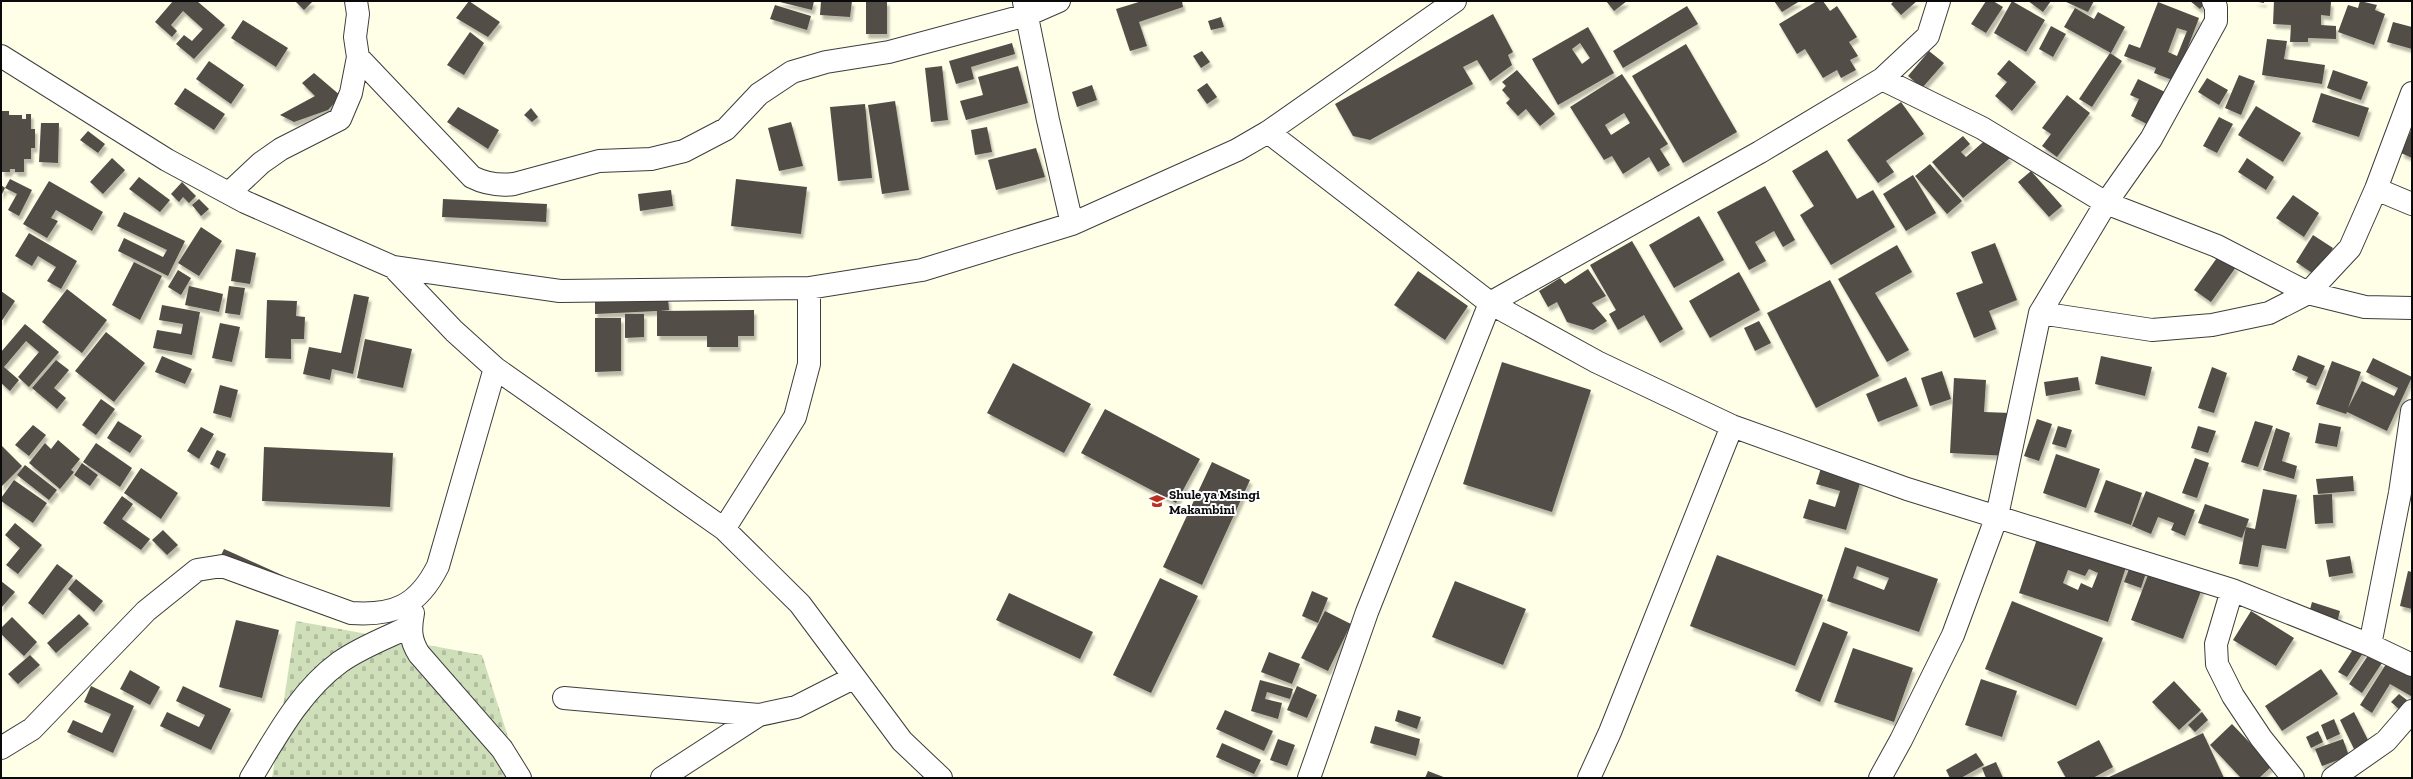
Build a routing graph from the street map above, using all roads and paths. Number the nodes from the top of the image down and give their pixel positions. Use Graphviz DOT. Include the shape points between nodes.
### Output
graph roads {
  1 [pos="356,1"];
  2 [pos="1059,1"];
  3 [pos="1455,1"];
  4 [pos="1939,1"];
  5 [pos="2213,1"];
  6 [pos="1025,8"];
  7 [pos="1,56"];
  8 [pos="358,57"];
  9 [pos="1882,79"];
  10 [pos="2412,93"];
  11 [pos="1268,132"];
  12 [pos="2376,189"];
  13 [pos="229,193"];
  14 [pos="2106,203"];
  15 [pos="2412,204"];
  16 [pos="1072,224"];
  17 [pos="393,267"];
  18 [pos="809,288"];
  19 [pos="2308,293"];
  20 [pos="1490,303"];
  21 [pos="2412,308"];
  22 [pos="2040,314"];
  23 [pos="495,368"];
  24 [pos="2412,411"];
  25 [pos="1732,426"];
  26 [pos="1997,516"];
  27 [pos="724,529"];
  28 [pos="2232,590"];
  29 [pos="416,598"];
  30 [pos="411,626"];
  31 [pos="2370,645"];
  32 [pos="2412,665"];
  33 [pos="853,678"];
  34 [pos="564,698"];
  35 [pos="2412,711"];
  36 [pos="759,715"];
  37 [pos="1,748"];
  38 [pos="251,778"];
  39 [pos="520,778"];
  40 [pos="662,778"];
  41 [pos="941,778"];
  42 [pos="1309,778"];
  43 [pos="1589,778"];
  44 [pos="1880,778"];
  45 [pos="2293,778"];
  46 [pos="2333,778"];
  1 -- 8 [label="street" via="358,14 354,36"];
  2 -- 6 [label="street"];
  3 -- 11 [label="street"];
  4 -- 9 [label="street" via="1928,36"];
  5 -- 14 [label="street" via="2216,7 2216,21 2151,139"];
  6 -- 8 [label="street" via="889,52 826,62 792,72 759,94 726,129 684,151 651,159 599,161 500,186 472,177"];
  6 -- 16 [label="street"];
  7 -- 13 [label="street" via="168,160"];
  8 -- 13 [label="street" via="351,93 340,118 280,149"];
  9 -- 14 [label="street" via="1982,128"];
  9 -- 20 [label="street" via="1760,152"];
  10 -- 12 [label="street"];
  11 -- 16 [label="street" via="1237,150"];
  11 -- 20 [label="street"];
  12 -- 15 [label="street"];
  12 -- 19 [label="street" via="2350,248"];
  13 -- 17 [label="street"];
  14 -- 19 [label="street" via="2217,246"];
  14 -- 22 [label="street"];
  16 -- 18 [label="street" via="922,270"];
  17 -- 18 [label="street" via="560,291"];
  17 -- 23 [label="street" via="454,331"];
  18 -- 27 [label="street" via="809,364 795,417"];
  19 -- 21 [label="street" via="2364,307"];
  19 -- 22 [label="street" via="2269,314 2212,325 2152,330"];
  20 -- 25 [label="street" via="1596,362"];
  20 -- 42 [label="street" via="1367,612"];
  22 -- 26 [label="street"];
  23 -- 27 [label="street"];
  23 -- 29 [label="street" via="438,566 431,580"];
  24 -- 31 [label="street" via="2400,492"];
  25 -- 26 [label="street" via="1907,489"];
  25 -- 43 [label="street" via="1613,725"];
  26 -- 28 [label="street"];
  26 -- 44 [label="street" via="1953,635 1902,740"];
  27 -- 33 [label="street" via="800,604"];
  28 -- 31 [label="street"];
  28 -- 45 [label="street" via="2216,644 2217,664 2233,696 2261,738"];
  29 -- 30 [label="street"];
  29 -- 37 [label="street" via="395,610 372,614 351,613 222,566 197,570 146,611 32,729"];
  30 -- 38 [label="street" via="349,656 330,670 293,710"];
  30 -- 39 [label="street" via="412,644 418,654 502,749"];
  31 -- 32 [label="street"];
  33 -- 36 [label="street" via="796,707"];
  33 -- 41 [label="street" via="902,741"];
  34 -- 36 [label="street"];
  35 -- 46 [label="street" via="2386,741"];
  36 -- 40 [label="street"];
}
